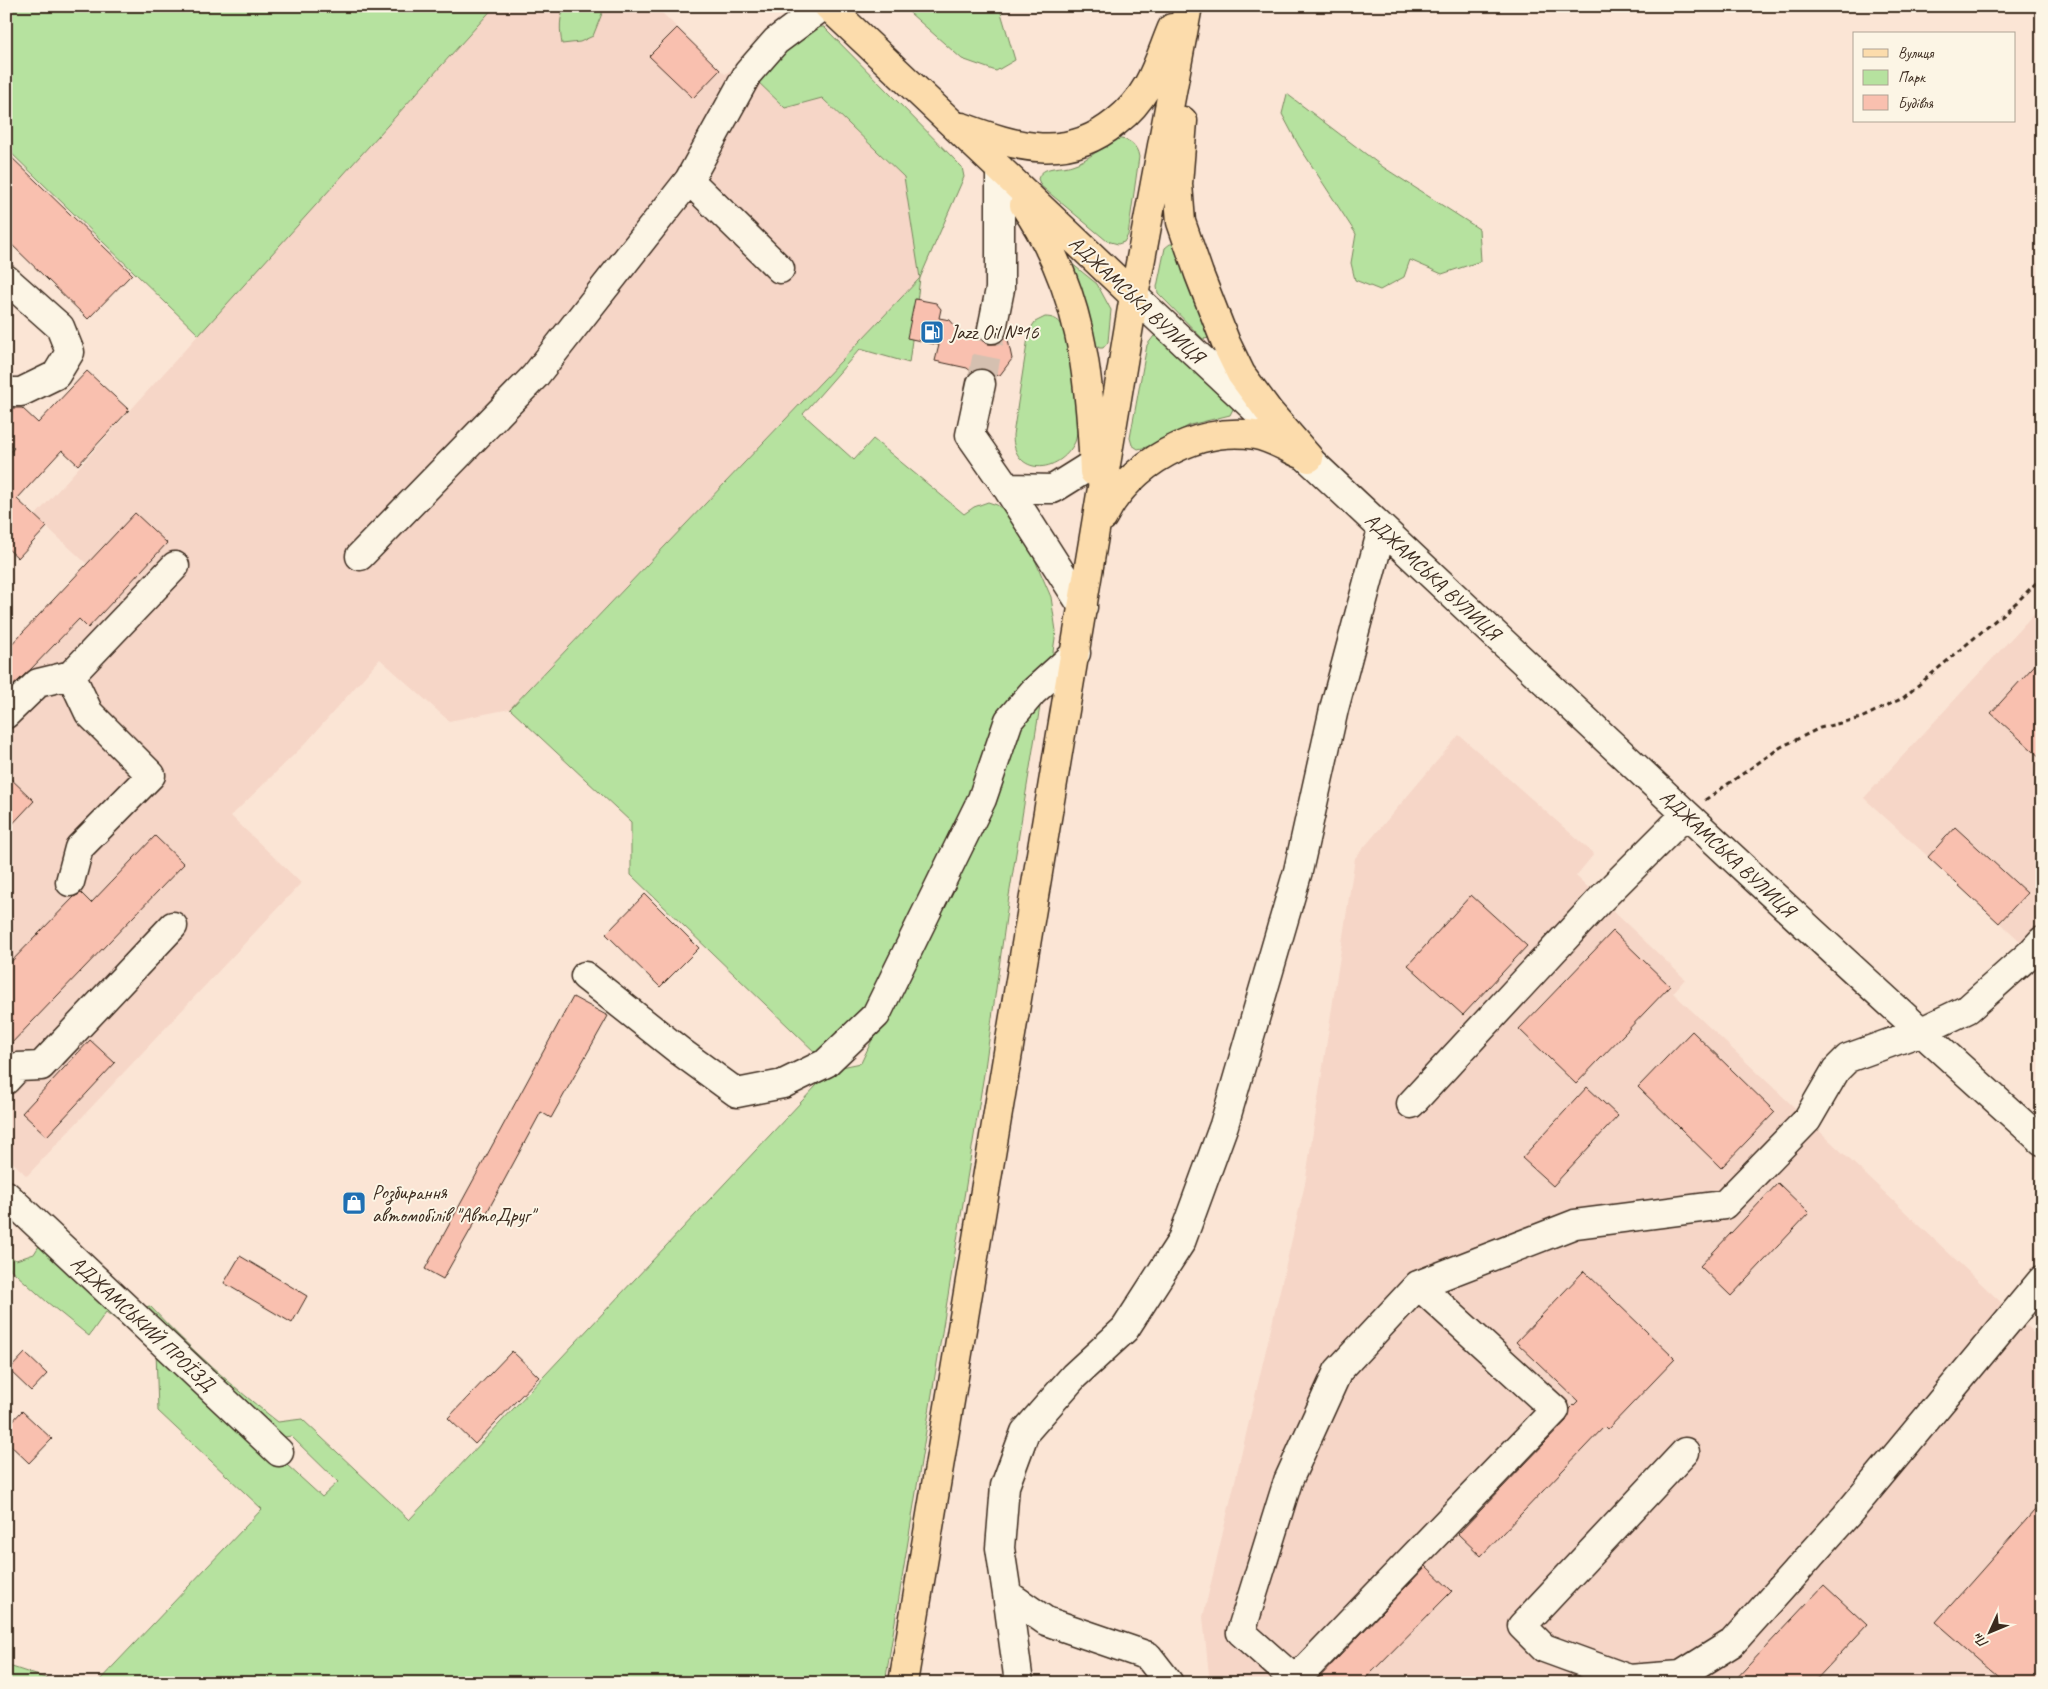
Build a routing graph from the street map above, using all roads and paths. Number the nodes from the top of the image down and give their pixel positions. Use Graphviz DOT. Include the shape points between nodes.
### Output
graph roads {
  1 [pos="823,6"];
  2 [pos="828,6"];
  3 [pos="1181,6"];
  4 [pos="1190,6"];
  5 [pos="951,122"];
  6 [pos="1000,169"];
  7 [pos="690,180"];
  8 [pos="780,269"];
  9 [pos="6,279"];
  10 [pos="1134,296"];
  11 [pos="992,329"];
  12 [pos="981,384"];
  13 [pos="6,392"];
  14 [pos="1309,458"];
  15 [pos="1093,464"];
  16 [pos="1007,488"];
  17 [pos="1382,529"];
  18 [pos="1096,531"];
  19 [pos="360,556"];
  20 [pos="175,566"];
  21 [pos="2042,577"];
  22 [pos="1083,607"];
  23 [pos="1076,653"];
  24 [pos="71,675"];
  25 [pos="6,714"];
  26 [pos="1686,814"];
  27 [pos="70,882"];
  28 [pos="173,926"];
  29 [pos="2042,941"];
  30 [pos="585,976"];
  31 [pos="1920,1032"];
  32 [pos="6,1080"];
  33 [pos="1411,1104"];
  34 [pos="2042,1141"];
  35 [pos="6,1195"];
  36 [pos="2042,1280"];
  37 [pos="1418,1285"];
  38 [pos="279,1452"];
  39 [pos="1685,1452"];
  40 [pos="1007,1594"];
  41 [pos="903,1683"];
  42 [pos="1019,1683"];
  43 [pos="1169,1683"];
  1 -- 7 [label="street" via="776,41 748,73"];
  2 -- 5 [label="main road, АДЖАМСЬКА ВУЛИЦЯ"];
  3 -- 5 [label="main road" via="1149,84 1118,120 1084,142 1060,149 1038,148 994,139"];
  4 -- 10 [label="main road"];
  4 -- 14 [label="main road" via="1178,184 1181,222 1211,307 1241,374"];
  5 -- 6 [label="main road, АДЖАМСЬКА ВУЛИЦЯ"];
  6 -- 10 [label="main road, АДЖАМСЬКА ВУЛИЦЯ"];
  6 -- 11 [label="street" via="1000,290"];
  6 -- 15 [label="main road" via="1046,241 1078,321 1087,372"];
  7 -- 8 [label="street"];
  7 -- 19 [label="street" via="535,376"];
  9 -- 13 [label="street" via="60,327 70,352 56,375 21,392"];
  10 -- 14 [label="street, АДЖАМСЬКА ВУЛИЦЯ"];
  10 -- 18 [label="main road"];
  12 -- 16 [label="street" via="970,435"];
  14 -- 17 [label="street, АДЖАМСЬКА ВУЛИЦЯ"];
  14 -- 18 [label="main road" via="1258,435 1220,434 1196,440 1154,460 1135,474 1109,503"];
  15 -- 16 [label="street" via="1053,489"];
  15 -- 18 [label="main road"];
  16 -- 22 [label="street"];
  17 -- 26 [label="street, АДЖАМСЬКА ВУЛИЦЯ"];
  17 -- 40 [label="street" via="1334,709 1298,871 1224,1125 1181,1242 1126,1329 1074,1376 1025,1432 1005,1486 1000,1548"];
  18 -- 22 [label="main road"];
  20 -- 24 [label="street"];
  21 -- 26 [label="path" via="1903,698 1862,718 1820,728 1781,747"];
  22 -- 23 [label="main road"];
  23 -- 30 [label="street" via="1033,692 1009,720 982,800 876,1015 826,1063 783,1084 737,1093"];
  23 -- 41 [label="main road"];
  24 -- 25 [label="street" via="38,683"];
  24 -- 27 [label="street" via="89,713 151,775 79,848"];
  26 -- 31 [label="street, АДЖАМСЬКА ВУЛИЦЯ"];
  26 -- 33 [label="street" via="1601,899"];
  28 -- 32 [label="street" via="41,1066 18,1067"];
  29 -- 31 [label="street" via="1968,1009"];
  31 -- 34 [label="street, АДЖАМСЬКА ВУЛИЦЯ"];
  31 -- 37 [label="street" via="1848,1058 1836,1070 1808,1120 1724,1205 1576,1224"];
  35 -- 38 [label="street, АДЖАМСЬКИЙ ПРОЇЗД"];
  36 -- 39 [label="street" via="1846,1516 1732,1643 1681,1675 1629,1679 1544,1648 1522,1626"];
  37 -- 37 [label="street" via="1555,1410 1295,1680 1241,1632 1244,1622 1288,1482 1338,1371"];
  40 -- 42 [label="street"];
  40 -- 43 [label="street" via="1046,1621 1148,1656"];
}
